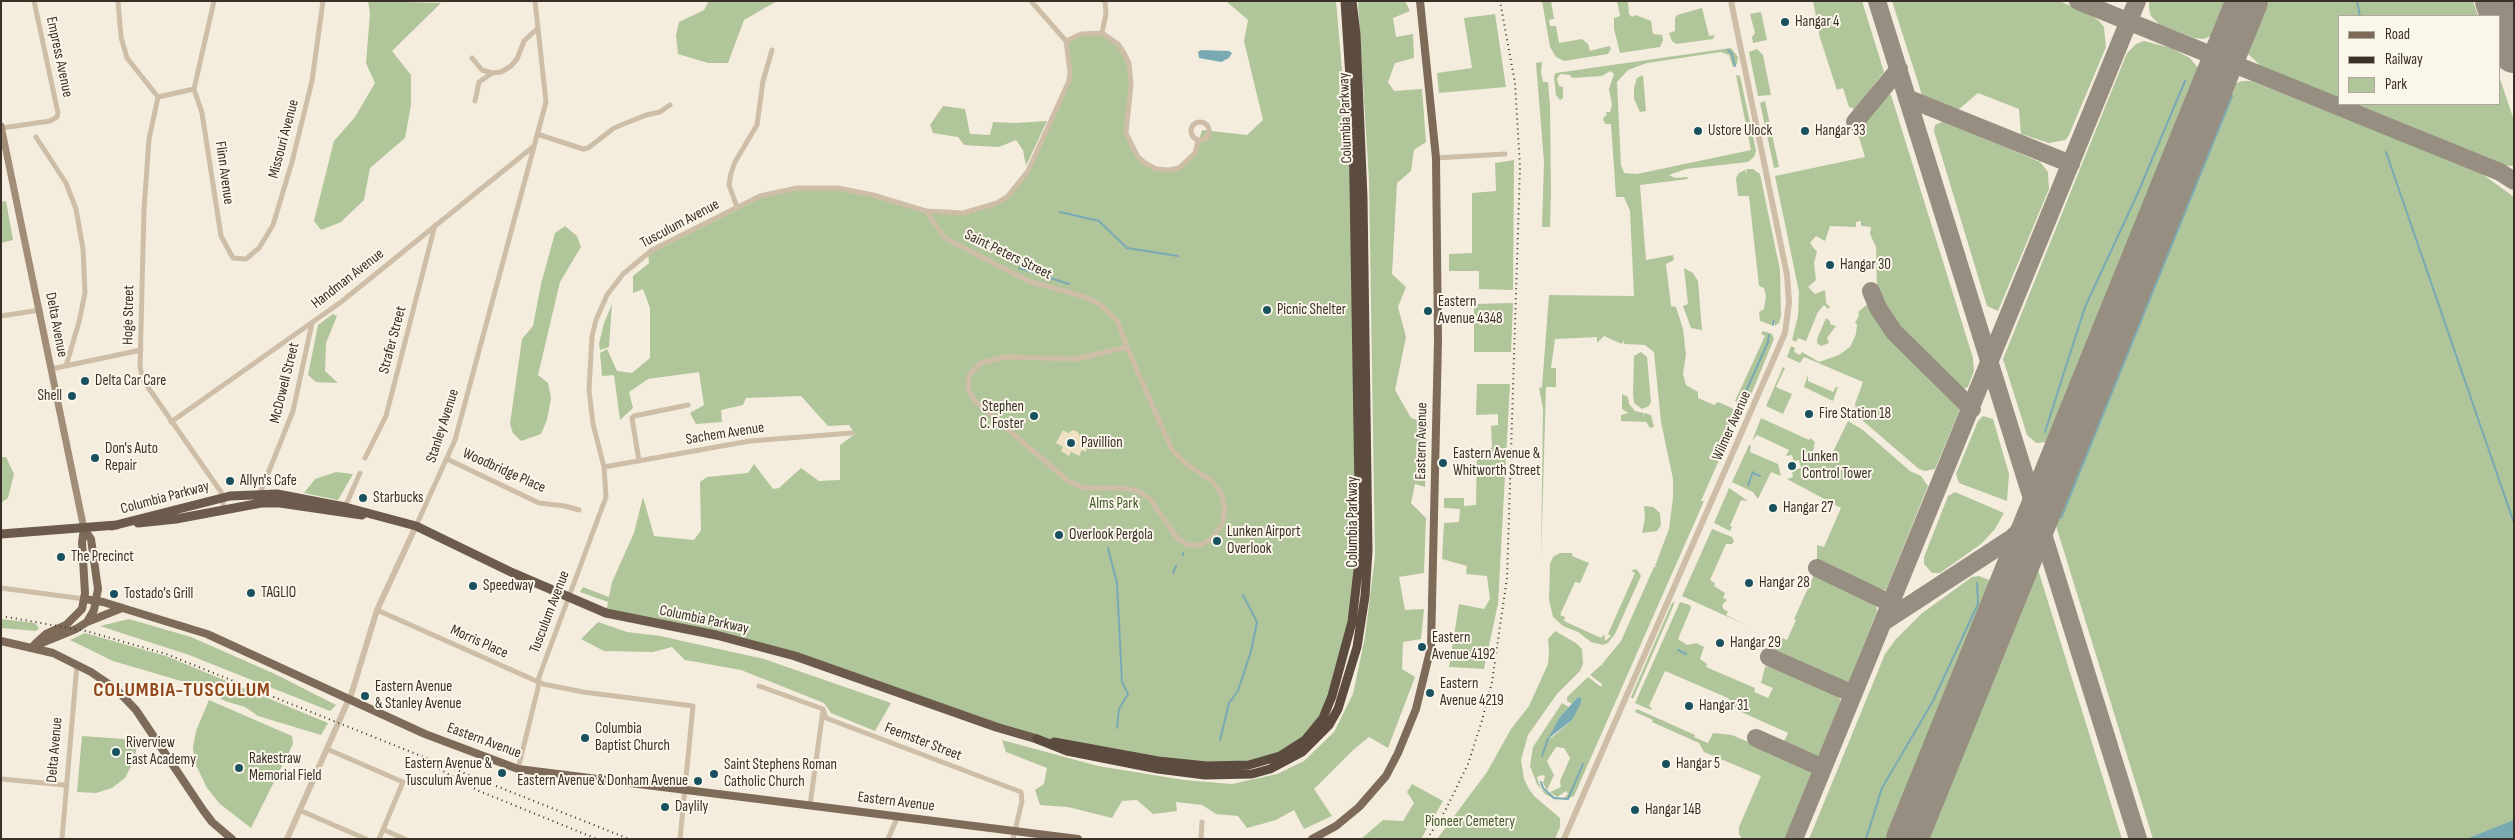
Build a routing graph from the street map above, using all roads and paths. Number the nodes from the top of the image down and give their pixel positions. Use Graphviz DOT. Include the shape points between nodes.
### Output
graph roads {
  1 [pos="34,1"];
  2 [pos="118,1"];
  3 [pos="214,1"];
  4 [pos="323,1"];
  5 [pos="535,1"];
  6 [pos="1031,1"];
  7 [pos="1105,1"];
  8 [pos="1345,1"];
  9 [pos="1352,1"];
  10 [pos="1420,1"];
  11 [pos="1731,1"];
  12 [pos="538,28"];
  13 [pos="1102,33"];
  14 [pos="1066,41"];
  15 [pos="772,50"];
  16 [pos="472,58"];
  17 [pos="492,74"];
  18 [pos="194,89"];
  19 [pos="158,97"];
  20 [pos="475,101"];
  21 [pos="670,105"];
  22 [pos="2,127"];
  23 [pos="537,134"];
  24 [pos="36,137"];
  25 [pos="1198,141"];
  26 [pos="534,146"];
  27 [pos="1505,154"];
  28 [pos="1436,158"];
  29 [pos="737,207"];
  30 [pos="926,211"];
  31 [pos="435,225"];
  32 [pos="233,258"];
  33 [pos="40,310"];
  34 [pos="1,316"];
  35 [pos="312,323"];
  36 [pos="1127,347"];
  37 [pos="141,350"];
  38 [pos="66,366"];
  39 [pos="51,369"];
  40 [pos="688,405"];
  41 [pos="171,422"];
  42 [pos="852,434"];
  43 [pos="365,458"];
  44 [pos="447,459"];
  45 [pos="639,461"];
  46 [pos="604,467"];
  47 [pos="360,473"];
  48 [pos="260,493"];
  49 [pos="222,497"];
  50 [pos="259,504"];
  51 [pos="345,507"];
  52 [pos="224,509"];
  53 [pos="579,510"];
  54 [pos="372,515"];
  55 [pos="165,520"];
  56 [pos="112,526"];
  57 [pos="416,526"];
  58 [pos="84,529"];
  59 [pos="1,534"];
  60 [pos="1,588"];
  61 [pos="569,598"];
  62 [pos="85,599"];
  63 [pos="96,601"];
  64 [pos="122,608"];
  65 [pos="377,610"];
  66 [pos="86,622"];
  67 [pos="1,641"];
  68 [pos="31,647"];
  69 [pos="77,664"];
  70 [pos="539,682"];
  71 [pos="759,686"];
  72 [pos="348,699"];
  73 [pos="823,710"];
  74 [pos="1037,739"];
  75 [pos="327,749"];
  76 [pos="518,770"];
  77 [pos="1,779"];
  78 [pos="65,785"];
  79 [pos="684,789"];
  80 [pos="810,805"];
  81 [pos="299,810"];
  82 [pos="898,816"];
  83 [pos="1202,822"];
  84 [pos="384,830"];
  85 [pos="1014,835"];
  86 [pos="680,838"];
  87 [pos="62,839"];
  88 [pos="232,839"];
  89 [pos="287,839"];
  90 [pos="366,839"];
  91 [pos="379,839"];
  92 [pos="405,839"];
  93 [pos="888,839"];
  94 [pos="1078,839"];
  95 [pos="1201,839"];
  96 [pos="1312,839"];
  97 [pos="1564,839"];
  1 -- 22 [label="street, Empress Avenue" via="58,109 57,117 50,121"];
  2 -- 19 [label="street" via="121,37 127,58"];
  3 -- 18 [label="street"];
  4 -- 32 [label="street, Missouri Avenue" via="310,91 273,224 252,254 241,260"];
  5 -- 12 [label="street, Stanley Avenue"];
  6 -- 14 [label="street"];
  7 -- 13 [label="street"];
  8 -- 74 [label="highway, Columbia Parkway" via="1353,124 1360,553 1347,646 1328,707 1313,731 1293,749 1266,762 1249,765 1158,761"];
  9 -- 74 [label="highway, Columbia Parkway" via="1363,180 1368,551 1357,647 1338,709 1329,725 1302,752 1286,762 1252,774 1205,775 1158,770 1067,751"];
  10 -- 28 [label="main road, Eastern Avenue"];
  11 -- 97 [label="street, Wilmer Avenue" via="1787,275 1789,302 1785,333"];
  12 -- 17 [label="street" via="528,36 511,66"];
  12 -- 23 [label="street, Stanley Avenue" via="546,102"];
  13 -- 14 [label="street" via="1080,34"];
  13 -- 25 [label="street" via="1118,44 1129,63 1131,84 1126,133 1138,157 1156,169 1179,168 1195,153"];
  14 -- 30 [label="street, Tusculum Avenue" via="1071,64 1069,81 1023,180 997,204 975,212"];
  15 -- 29 [label="street" via="763,81 757,125 734,162 731,173 729,185"];
  16 -- 17 [label="street" via="477,67"];
  17 -- 20 [label="street" via="479,82"];
  18 -- 19 [label="street"];
  18 -- 32 [label="street, Flinn Avenue" via="202,113 221,236"];
  19 -- 37 [label="street, Hoge Street" via="149,139 146,182"];
  21 -- 23 [label="street" via="660,112 614,128 588,148"];
  22 -- 33 [label="main road, Delta Avenue"];
  23 -- 26 [label="street, Stanley Avenue"];
  24 -- 38 [label="street" via="66,183 76,209 82,249 85,292"];
  26 -- 31 [label="street, Handman Avenue"];
  26 -- 44 [label="street, Stanley Avenue" via="455,440"];
  27 -- 28 [label="street"];
  28 -- 96 [label="main road, Eastern Avenue" via="1438,342 1428,664 1408,731 1381,783 1348,817"];
  29 -- 30 [label="street, Tusculum Avenue" via="760,196 815,187 857,191"];
  29 -- 46 [label="street, Tusculum Avenue" via="648,253 616,283 600,309 592,336 589,390 592,424"];
  30 -- 36 [label="street, Saint Peters Street" via="945,238 1028,282 1085,297 1101,305 1118,322"];
  31 -- 35 [label="street, Handman Avenue"];
  31 -- 43 [label="street, Strafer Street" via="386,416"];
  33 -- 34 [label="street"];
  33 -- 39 [label="main road, Delta Avenue"];
  35 -- 41 [label="street, Handman Avenue"];
  35 -- 48 [label="street, McDowell Street" via="293,411"];
  36 -- 36 [label="street, Saint Peters Street" via="1076,359 1004,357 981,363 970,375 968,390 975,401 1068,481 1084,488 1138,491 1150,500 1178,540 1188,545 1200,545 1210,540 1222,525 1225,510 1222,495 1212,481 1172,450"];
  37 -- 38 [label="street"];
  37 -- 41 [label="street, Hoge Street" via="143,380"];
  38 -- 39 [label="street"];
  39 -- 58 [label="main road, Delta Avenue"];
  40 -- 45 [label="street" via="632,418"];
  41 -- 49 [label="street, Hoge Street"];
  42 -- 45 [label="street, Sachem Avenue" via="750,441"];
  44 -- 53 [label="street, Woodbridge Place" via="539,504"];
  44 -- 57 [label="street, Stanley Avenue"];
  45 -- 46 [label="street, Sachem Avenue"];
  46 -- 61 [label="street, Tusculum Avenue" via="606,497"];
  47 -- 51 [label="street"];
  48 -- 49 [label="highway, Columbia Parkway"];
  48 -- 50 [label="street, McDowell Street"];
  48 -- 51 [label="highway, Columbia Parkway"];
  49 -- 52 [label="street, Hoge Street"];
  49 -- 55 [label="highway" via="220,502 190,508"];
  49 -- 56 [label="highway, Columbia Parkway"];
  50 -- 52 [label="highway, Columbia Parkway"];
  50 -- 54 [label="highway, Columbia Parkway" via="280,503 352,515"];
  51 -- 54 [label="highway, Columbia Parkway"];
  52 -- 55 [label="highway, Columbia Parkway"];
  54 -- 57 [label="highway, Columbia Parkway"];
  55 -- 56 [label="highway, Columbia Parkway"];
  56 -- 58 [label="highway, Columbia Parkway"];
  57 -- 61 [label="highway, Columbia Parkway"];
  57 -- 65 [label="street, Stanley Avenue"];
  58 -- 59 [label="highway, Columbia Parkway"];
  58 -- 62 [label="main road, Delta Avenue"];
  58 -- 63 [label="main road, Delta Avenue" via="90,539 98,589"];
  60 -- 62 [label="street"];
  61 -- 70 [label="street, Tusculum Avenue"];
  61 -- 74 [label="highway, Columbia Parkway" via="606,613 716,635 794,656"];
  62 -- 63 [label="main road, Eastern Avenue"];
  62 -- 68 [label="main road" via="82,609 72,620 46,634"];
  63 -- 64 [label="main road, Eastern Avenue"];
  63 -- 66 [label="main road, Delta Avenue"];
  64 -- 66 [label="main road"];
  64 -- 72 [label="main road, Eastern Avenue" via="207,634"];
  65 -- 70 [label="street, Morris Place"];
  65 -- 72 [label="street, Stanley Avenue"];
  66 -- 68 [label="main road"];
  67 -- 68 [label="main road"];
  68 -- 69 [label="main road"];
  69 -- 78 [label="street, Delta Avenue"];
  69 -- 88 [label="main road" via="104,680 126,699 212,822"];
  70 -- 76 [label="street, Tusculum Avenue"];
  70 -- 79 [label="street, Morris Place" via="583,692 693,706"];
  71 -- 73 [label="street, Feemster Street"];
  72 -- 75 [label="street, Stanley Avenue"];
  72 -- 76 [label="main road, Eastern Avenue" via="425,734"];
  73 -- 80 [label="street"];
  73 -- 85 [label="street, Feemster Street" via="826,718 1020,792 1022,801"];
  75 -- 81 [label="street, Stanley Avenue"];
  75 -- 84 [label="street" via="403,782"];
  76 -- 79 [label="main road, Eastern Avenue"];
  77 -- 78 [label="street"];
  78 -- 87 [label="street, Delta Avenue"];
  79 -- 80 [label="main road, Eastern Avenue"];
  79 -- 86 [label="street"];
  80 -- 82 [label="main road, Eastern Avenue"];
  81 -- 89 [label="street, Stanley Avenue"];
  81 -- 90 [label="street"];
  82 -- 85 [label="main road, Eastern Avenue"];
  82 -- 93 [label="street"];
  83 -- 95 [label="street"];
  84 -- 91 [label="street"];
  84 -- 92 [label="street"];
  85 -- 94 [label="main road, Eastern Avenue"];
}
